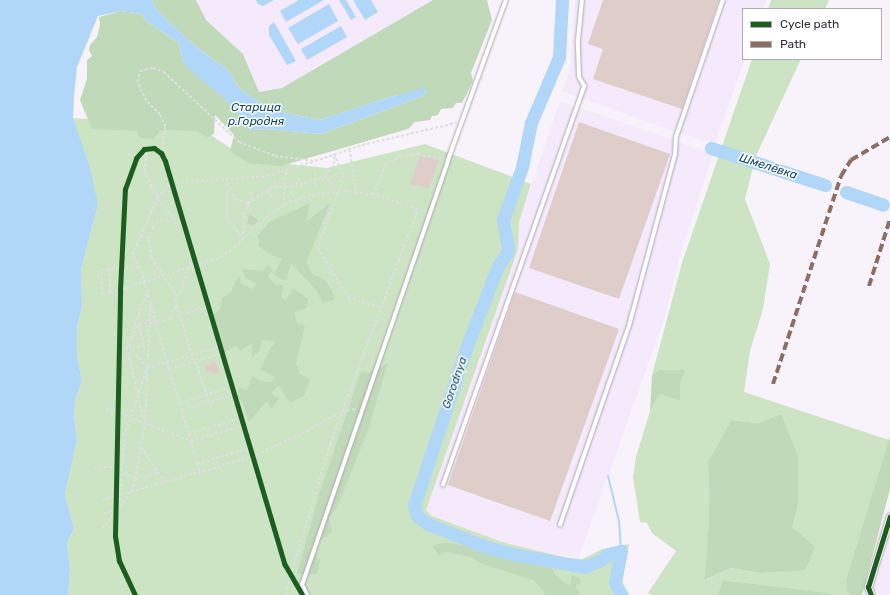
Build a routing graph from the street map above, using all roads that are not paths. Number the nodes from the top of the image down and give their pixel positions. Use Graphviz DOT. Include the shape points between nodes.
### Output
graph roads {
  1 [pos="506,0"];
  2 [pos="582,0"];
  3 [pos="723,0"];
  4 [pos="443,485"];
  5 [pos="890,516"];
  6 [pos="560,525"];
  7 [pos="307,595"];
  8 [pos="870,595"];
  1 -- 7 [label="lane" via="448,160 302,585"];
  2 -- 4 [label="lane" via="578,40 579,77 584,86"];
  3 -- 6 [label="lane" via="676,138 675,154 629,326"];
  5 -- 8 [label="street" via="868,587"];
}
